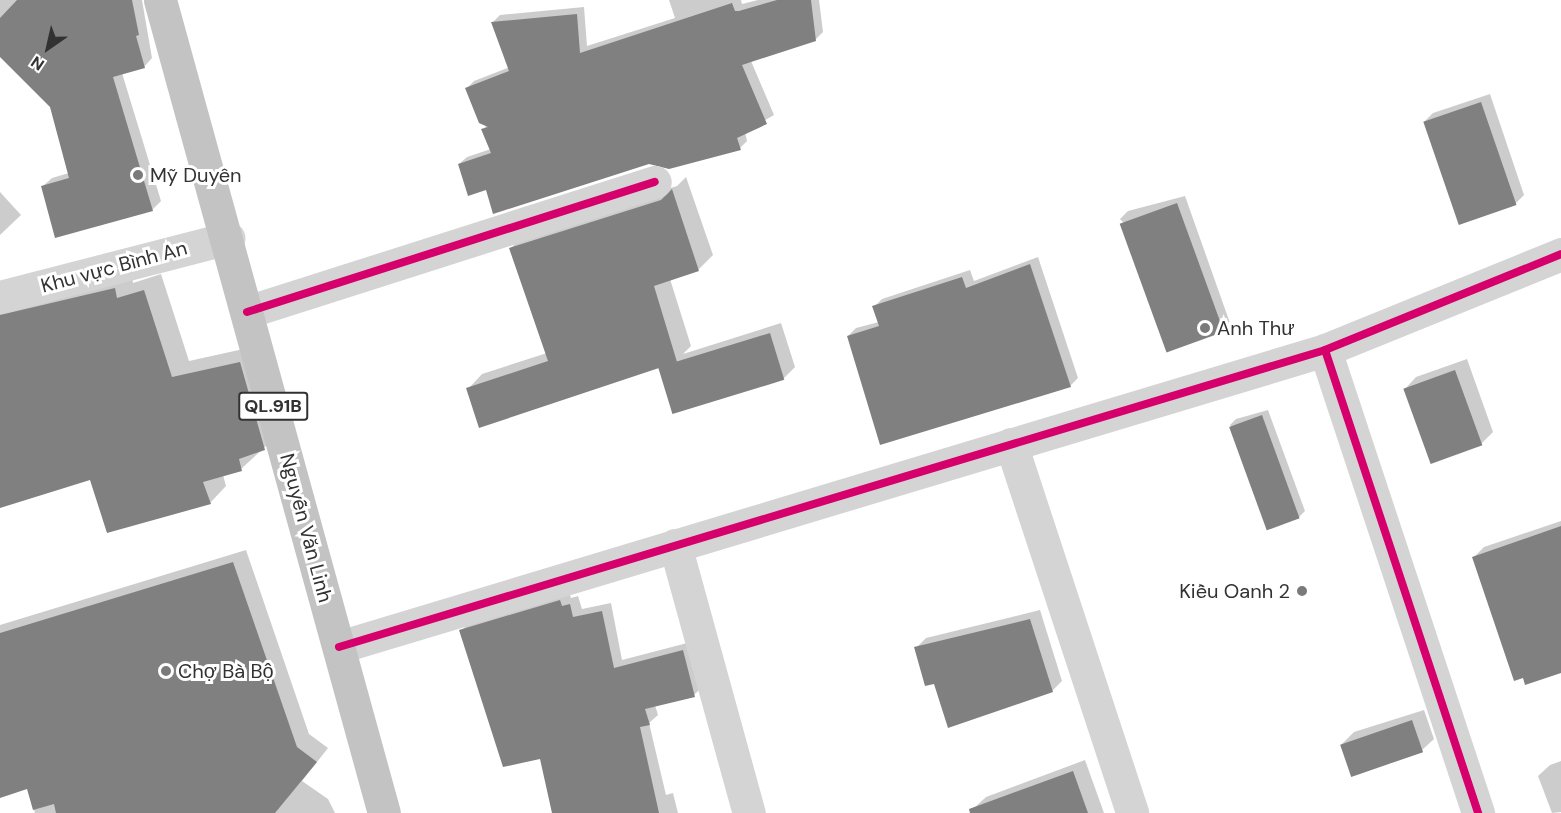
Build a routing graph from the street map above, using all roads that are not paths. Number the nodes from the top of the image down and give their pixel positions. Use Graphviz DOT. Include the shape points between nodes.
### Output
graph roads {
  1 [pos="160,0"];
  2 [pos="656,182"];
  3 [pos="228,238"];
  4 [pos="1561,254"];
  5 [pos="0,297"];
  6 [pos="247,312"];
  7 [pos="1325,350"];
  8 [pos="1011,444"];
  9 [pos="675,545"];
  10 [pos="339,647"];
  11 [pos="384,813"];
  12 [pos="749,813"];
  13 [pos="1132,813"];
  14 [pos="1478,813"];
  1 -- 3 [label="highway, Nguyễn Văn Linh / QL.91B"];
  2 -- 6 [label="street"];
  3 -- 5 [label="street, Khu vực Bình An"];
  3 -- 6 [label="highway, Nguyễn Văn Linh / QL.91B"];
  4 -- 7 [label="street"];
  6 -- 10 [label="highway, Nguyễn Văn Linh / QL.91B"];
  7 -- 8 [label="street"];
  7 -- 14 [label="street"];
  8 -- 9 [label="street"];
  8 -- 13 [label="street"];
  9 -- 10 [label="street"];
  9 -- 12 [label="street"];
  10 -- 11 [label="highway, Nguyễn Văn Linh / QL.91B"];
}
